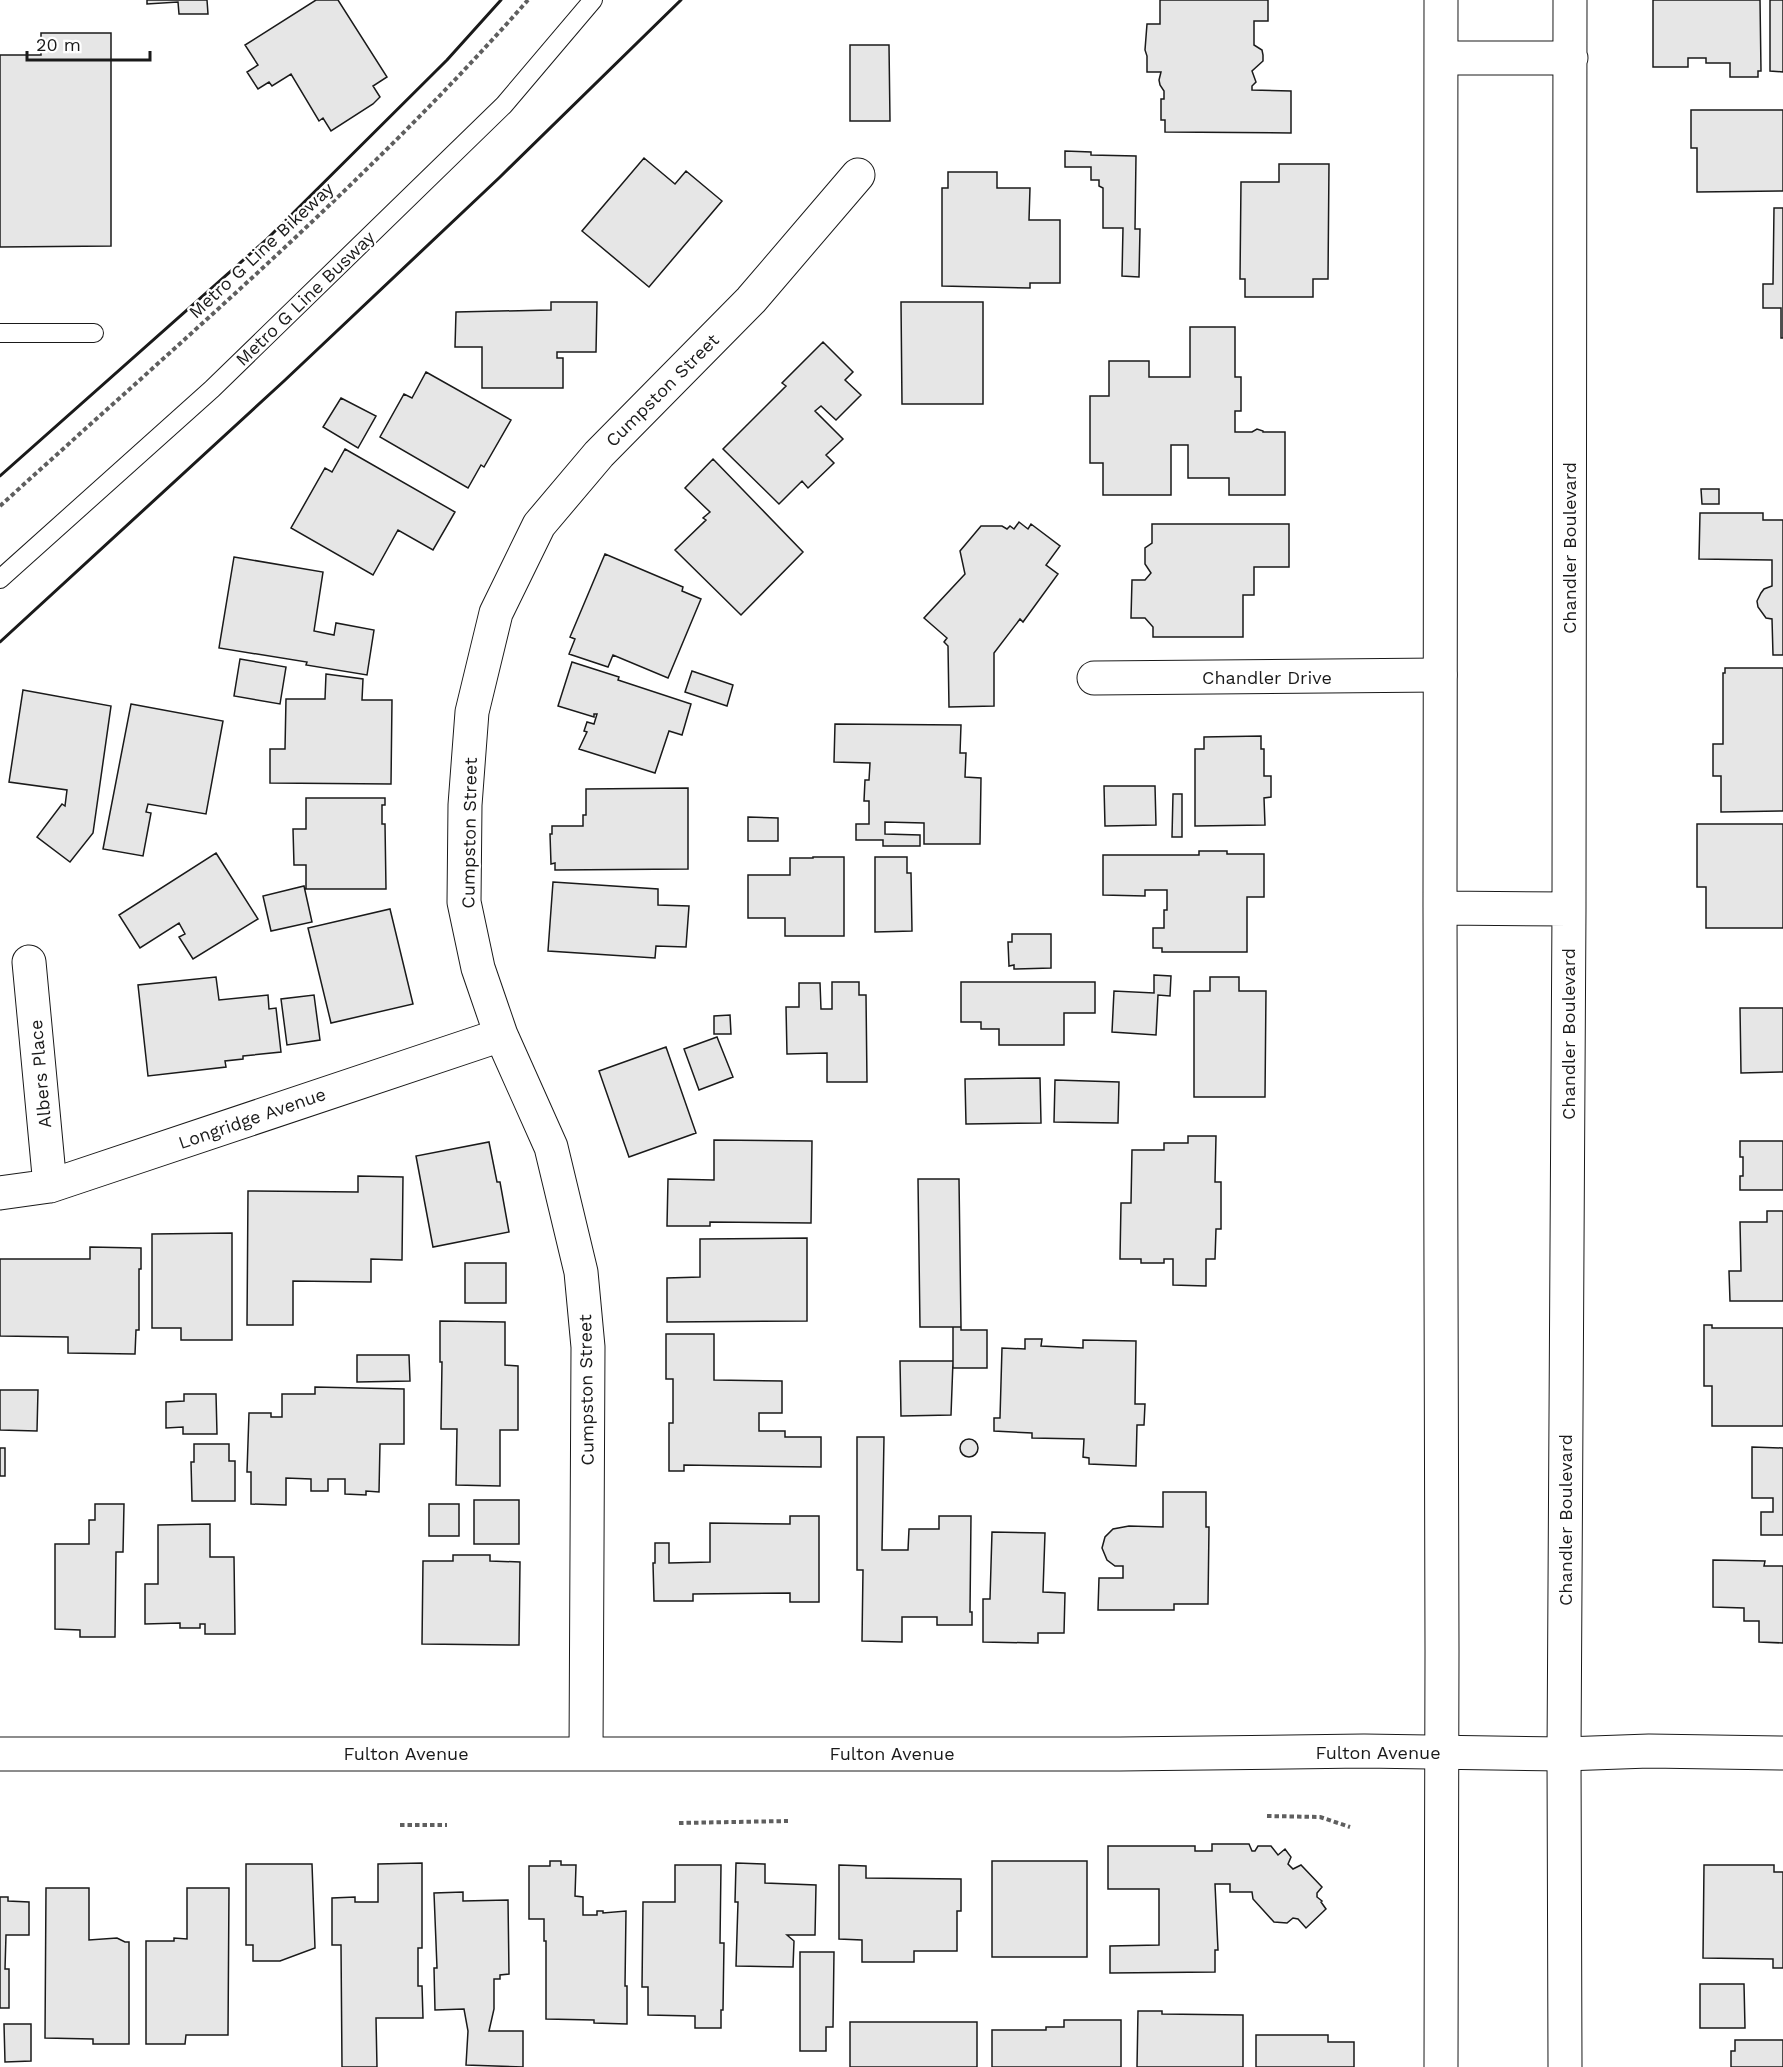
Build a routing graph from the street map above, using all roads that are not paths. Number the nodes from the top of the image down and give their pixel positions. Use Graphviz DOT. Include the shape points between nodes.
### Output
graph roads {
  1 [pos="593,0"];
  2 [pos="1441,0"];
  3 [pos="1570,0"];
  4 [pos="1441,58"];
  5 [pos="1571,58"];
  6 [pos="858,175"];
  7 [pos="0,333"];
  8 [pos="94,333"];
  9 [pos="0,579"];
  10 [pos="1440,675"];
  11 [pos="1094,678"];
  12 [pos="1440,908"];
  13 [pos="1569,909"];
  14 [pos="29,962"];
  15 [pos="501,1035"];
  16 [pos="50,1186"];
  17 [pos="0,1193"];
  18 [pos="1442,1751"];
  19 [pos="585,1753"];
  20 [pos="1783,1753"];
  21 [pos="0,1754"];
  22 [pos="1564,1754"];
  23 [pos="1441,2067"];
  24 [pos="1565,2067"];
  1 -- 9 [label="lane, Metro G Line Busway" via="504,105 212,389"];
  2 -- 4 [label="street"];
  3 -- 5 [label="street, Chandler Boulevard"];
  4 -- 5 [label="street"];
  4 -- 10 [label="street"];
  5 -- 13 [label="street, Chandler Boulevard"];
  6 -- 15 [label="street, Cumpston Street" via="751,300 598,453 539,525 496,613 472,712 465,805 464,902 478,968"];
  7 -- 8 [label="lane"];
  10 -- 11 [label="street, Chandler Drive"];
  10 -- 12 [label="street"];
  12 -- 13 [label="street"];
  12 -- 18 [label="street"];
  13 -- 22 [label="street, Chandler Boulevard"];
  14 -- 16 [label="street, Albers Place"];
  15 -- 16 [label="street, Longridge Avenue"];
  15 -- 19 [label="street, Cumpston Street" via="550,1148 581,1272 588,1347"];
  16 -- 17 [label="street, Longridge Avenue"];
  18 -- 19 [label="street, Fulton Avenue"];
  18 -- 22 [label="street, Fulton Avenue"];
  18 -- 23 [label="street"];
  19 -- 21 [label="street, Fulton Avenue"];
  20 -- 22 [label="street, Fulton Avenue"];
  22 -- 24 [label="street, Chandler Boulevard"];
}
